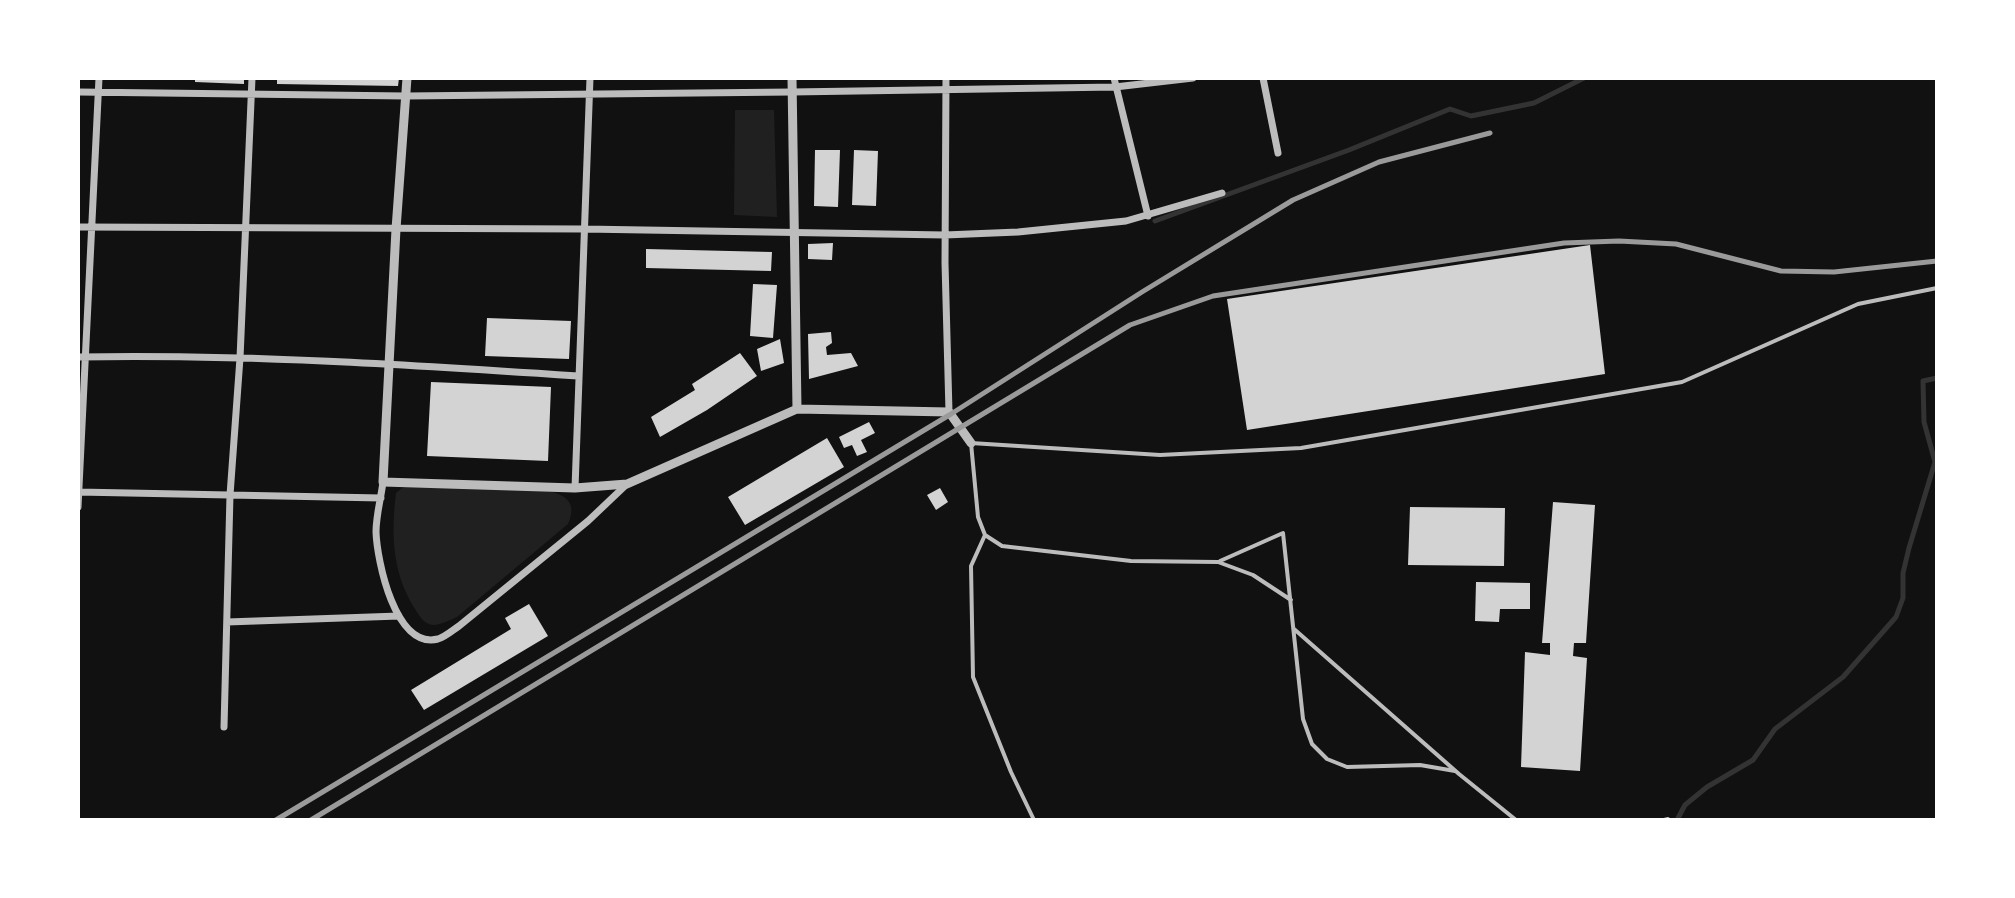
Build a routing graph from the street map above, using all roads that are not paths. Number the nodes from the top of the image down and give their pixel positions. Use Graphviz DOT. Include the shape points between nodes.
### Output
graph roads {
  1 [pos="99,78"];
  2 [pos="252,78"];
  3 [pos="407,78"];
  4 [pos="590,78"];
  5 [pos="792,78"];
  6 [pos="946,78"];
  7 [pos="1193,78"];
  8 [pos="1263,78"];
  9 [pos="1115,82"];
  10 [pos="946,90"];
  11 [pos="78,92"];
  12 [pos="99,92"];
  13 [pos="792,92"];
  14 [pos="251,94"];
  15 [pos="590,95"];
  16 [pos="406,96"];
  17 [pos="1278,153"];
  18 [pos="1222,193"];
  19 [pos="1148,216"];
  20 [pos="78,227"];
  21 [pos="92,227"];
  22 [pos="246,228"];
  23 [pos="396,229"];
  24 [pos="584,229"];
  25 [pos="794,232"];
  26 [pos="945,235"];
  27 [pos="1937,288"];
  28 [pos="82,357"];
  29 [pos="240,358"];
  30 [pos="389,363"];
  31 [pos="578,376"];
  32 [pos="797,409"];
  33 [pos="950,413"];
  34 [pos="971,443"];
  35 [pos="383,482"];
  36 [pos="627,484"];
  37 [pos="575,488"];
  38 [pos="79,492"];
  39 [pos="230,495"];
  40 [pos="381,498"];
  41 [pos="78,507"];
  42 [pos="985,535"];
  43 [pos="1218,562"];
  44 [pos="1291,600"];
  45 [pos="399,616"];
  46 [pos="227,622"];
  47 [pos="1294,629"];
  48 [pos="224,727"];
  49 [pos="1455,771"];
  50 [pos="1034,820"];
  51 [pos="1516,820"];
  1 -- 12 [label="street"];
  2 -- 14 [label="street"];
  3 -- 16 [label="street"];
  4 -- 15 [label="street"];
  5 -- 13 [label="street"];
  6 -- 10 [label="street"];
  7 -- 9 [label="street"];
  8 -- 17 [label="street"];
  9 -- 10 [label="street"];
  9 -- 19 [label="street"];
  10 -- 13 [label="street"];
  10 -- 26 [label="street"];
  11 -- 12 [label="street"];
  12 -- 14 [label="street"];
  12 -- 21 [label="street"];
  13 -- 15 [label="street"];
  13 -- 25 [label="street"];
  14 -- 16 [label="street"];
  14 -- 22 [label="street"];
  15 -- 16 [label="street"];
  15 -- 24 [label="street"];
  16 -- 23 [label="street"];
  18 -- 19 [label="street"];
  19 -- 26 [label="street" via="1033,231"];
  20 -- 21 [label="street"];
  21 -- 22 [label="street"];
  21 -- 28 [label="street"];
  22 -- 23 [label="street"];
  22 -- 29 [label="street"];
  23 -- 24 [label="street"];
  23 -- 30 [label="street"];
  24 -- 25 [label="street"];
  24 -- 31 [label="street"];
  25 -- 26 [label="street"];
  25 -- 32 [label="street"];
  26 -- 33 [label="street"];
  27 -- 34 [label="lane" via="1858,304 1682,382 1301,448 1160,455"];
  28 -- 29 [label="street"];
  28 -- 38 [label="street"];
  29 -- 30 [label="street"];
  29 -- 39 [label="street"];
  30 -- 31 [label="street"];
  30 -- 35 [label="street"];
  31 -- 37 [label="street"];
  32 -- 33 [label="street"];
  32 -- 36 [label="street"];
  33 -- 34 [label="street"];
  34 -- 42 [label="lane" via="978,517"];
  35 -- 37 [label="street"];
  35 -- 40 [label="street"];
  36 -- 37 [label="street"];
  36 -- 45 [label="street" via="588,521 437,639 421,638"];
  38 -- 39 [label="street"];
  38 -- 41 [label="street"];
  39 -- 40 [label="street"];
  39 -- 46 [label="street"];
  40 -- 45 [label="street" via="376,530 380,570"];
  42 -- 43 [label="lane" via="1002,546 1056,554"];
  42 -- 50 [label="lane" via="971,566 973,677"];
  43 -- 44 [label="lane" via="1253,575"];
  43 -- 44 [label="lane" via="1283,533"];
  44 -- 47 [label="lane"];
  45 -- 46 [label="street"];
  46 -- 48 [label="street"];
  47 -- 49 [label="lane"];
  47 -- 49 [label="lane" via="1303,719 1312,744 1327,759 1347,767 1420,765"];
  49 -- 51 [label="lane"];
}
